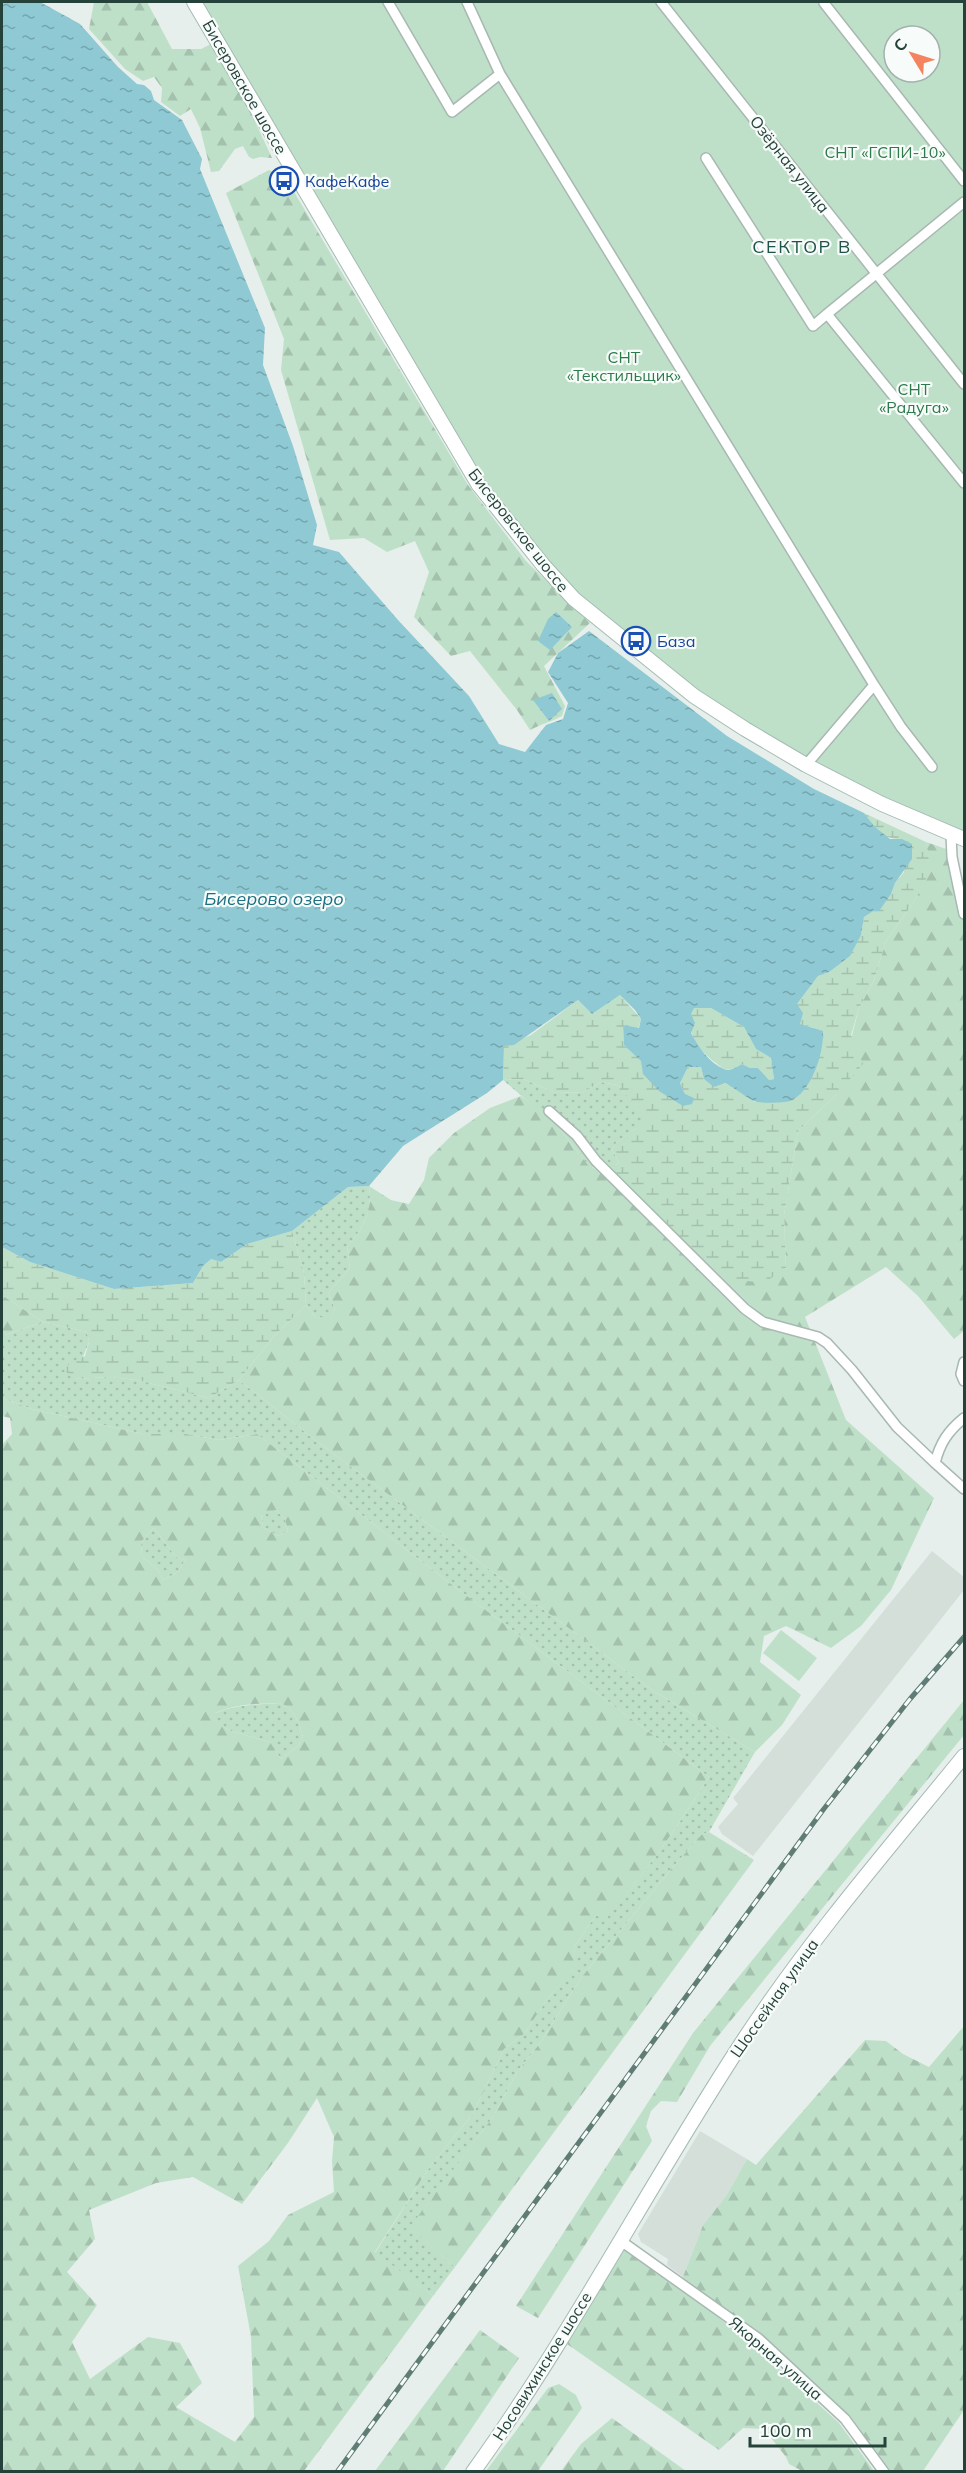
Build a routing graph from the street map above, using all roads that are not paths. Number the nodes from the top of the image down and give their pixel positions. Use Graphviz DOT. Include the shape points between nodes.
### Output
graph roads {
  1 [pos="194,2"];
  2 [pos="388,2"];
  3 [pos="468,2"];
  4 [pos="661,2"];
  5 [pos="824,3"];
  6 [pos="500,74"];
  7 [pos="706,158"];
  8 [pos="964,181"];
  9 [pos="964,202"];
  10 [pos="877,273"];
  11 [pos="827,314"];
  12 [pos="964,384"];
  13 [pos="964,483"];
  14 [pos="873,685"];
  15 [pos="806,765"];
  16 [pos="932,767"];
  17 [pos="958,837"];
  18 [pos="964,914"];
  19 [pos="549,1111"];
  20 [pos="964,1362"];
  21 [pos="964,1382"];
  22 [pos="964,1418"];
  23 [pos="935,1463"];
  24 [pos="964,1489"];
  25 [pos="964,1756"];
  26 [pos="621,2241"];
  27 [pos="610,2258"];
  28 [pos="473,2472"];
  29 [pos="884,2472"];
  1 -- 15 [label="main road, Бисеровское шоссе" via="478,484 574,599 694,696"];
  2 -- 6 [label="street" via="452,112"];
  3 -- 6 [label="street"];
  4 -- 10 [label="street, Озёрная улица"];
  5 -- 8 [label="street"];
  6 -- 14 [label="street"];
  7 -- 11 [label="street" via="813,326"];
  9 -- 10 [label="street"];
  10 -- 11 [label="street"];
  10 -- 12 [label="street, Озёрная улица"];
  11 -- 13 [label="street"];
  14 -- 15 [label="street"];
  14 -- 16 [label="street"];
  15 -- 17 [label="main road, Бисеровское шоссе"];
  17 -- 18 [label="street" via="952,857"];
  19 -- 23 [label="street" via="745,1309 764,1322 827,1343 897,1427"];
  20 -- 21 [label="street"];
  22 -- 23 [label="street" via="939,1445"];
  23 -- 24 [label="street"];
  25 -- 26 [label="main road, Шоссейная улица" via="829,1920 776,1993 702,2105"];
  26 -- 27 [label="main road, Шоссейная улица"];
  26 -- 29 [label="street, Якорная улица" via="759,2339 845,2418"];
  27 -- 28 [label="main road, Носовихинское шоссе" via="514,2414"];
}
